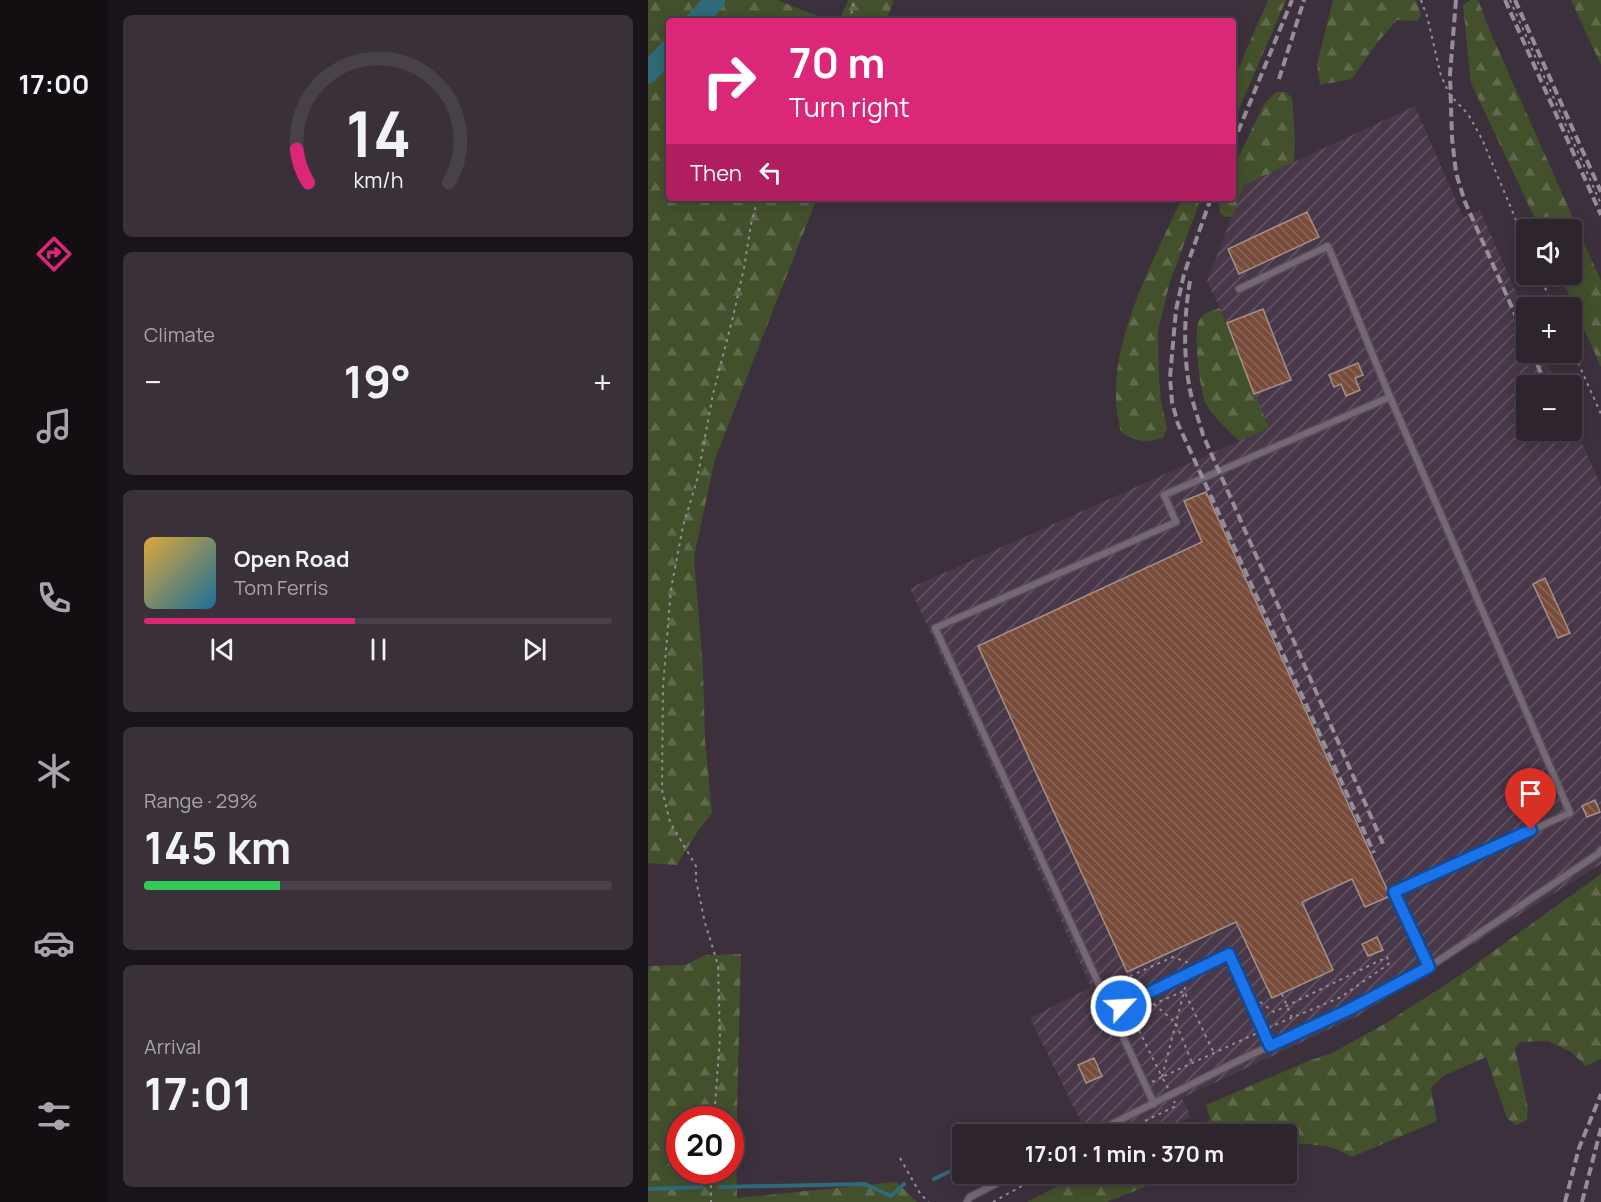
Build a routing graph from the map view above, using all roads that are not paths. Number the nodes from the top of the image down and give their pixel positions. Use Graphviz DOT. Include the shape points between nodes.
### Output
graph roads {
  1 [pos="1239,289"];
  2 [pos="1390,397"];
  3 [pos="1601,850"];
  4 [pos="1429,967"];
  5 [pos="1111,1010"];
  6 [pos="1270,1046"];
  7 [pos="1154,1104"];
  8 [pos="1113,1124"];
  9 [pos="995,1184"];
  10 [pos="967,1202"];
  1 -- 2 [label="lane" via="1328,246"];
  2 -- 4 [label="lane" via="1570,813 1394,892"];
  2 -- 5 [label="lane" via="1164,495 1176,522 935,628"];
  3 -- 4 [label="lane"];
  4 -- 6 [label="lane"];
  5 -- 6 [label="lane" via="1229,954"];
  5 -- 7 [label="lane"];
  6 -- 7 [label="lane"];
  7 -- 8 [label="lane"];
  9 -- 10 [label="lane"];
}
